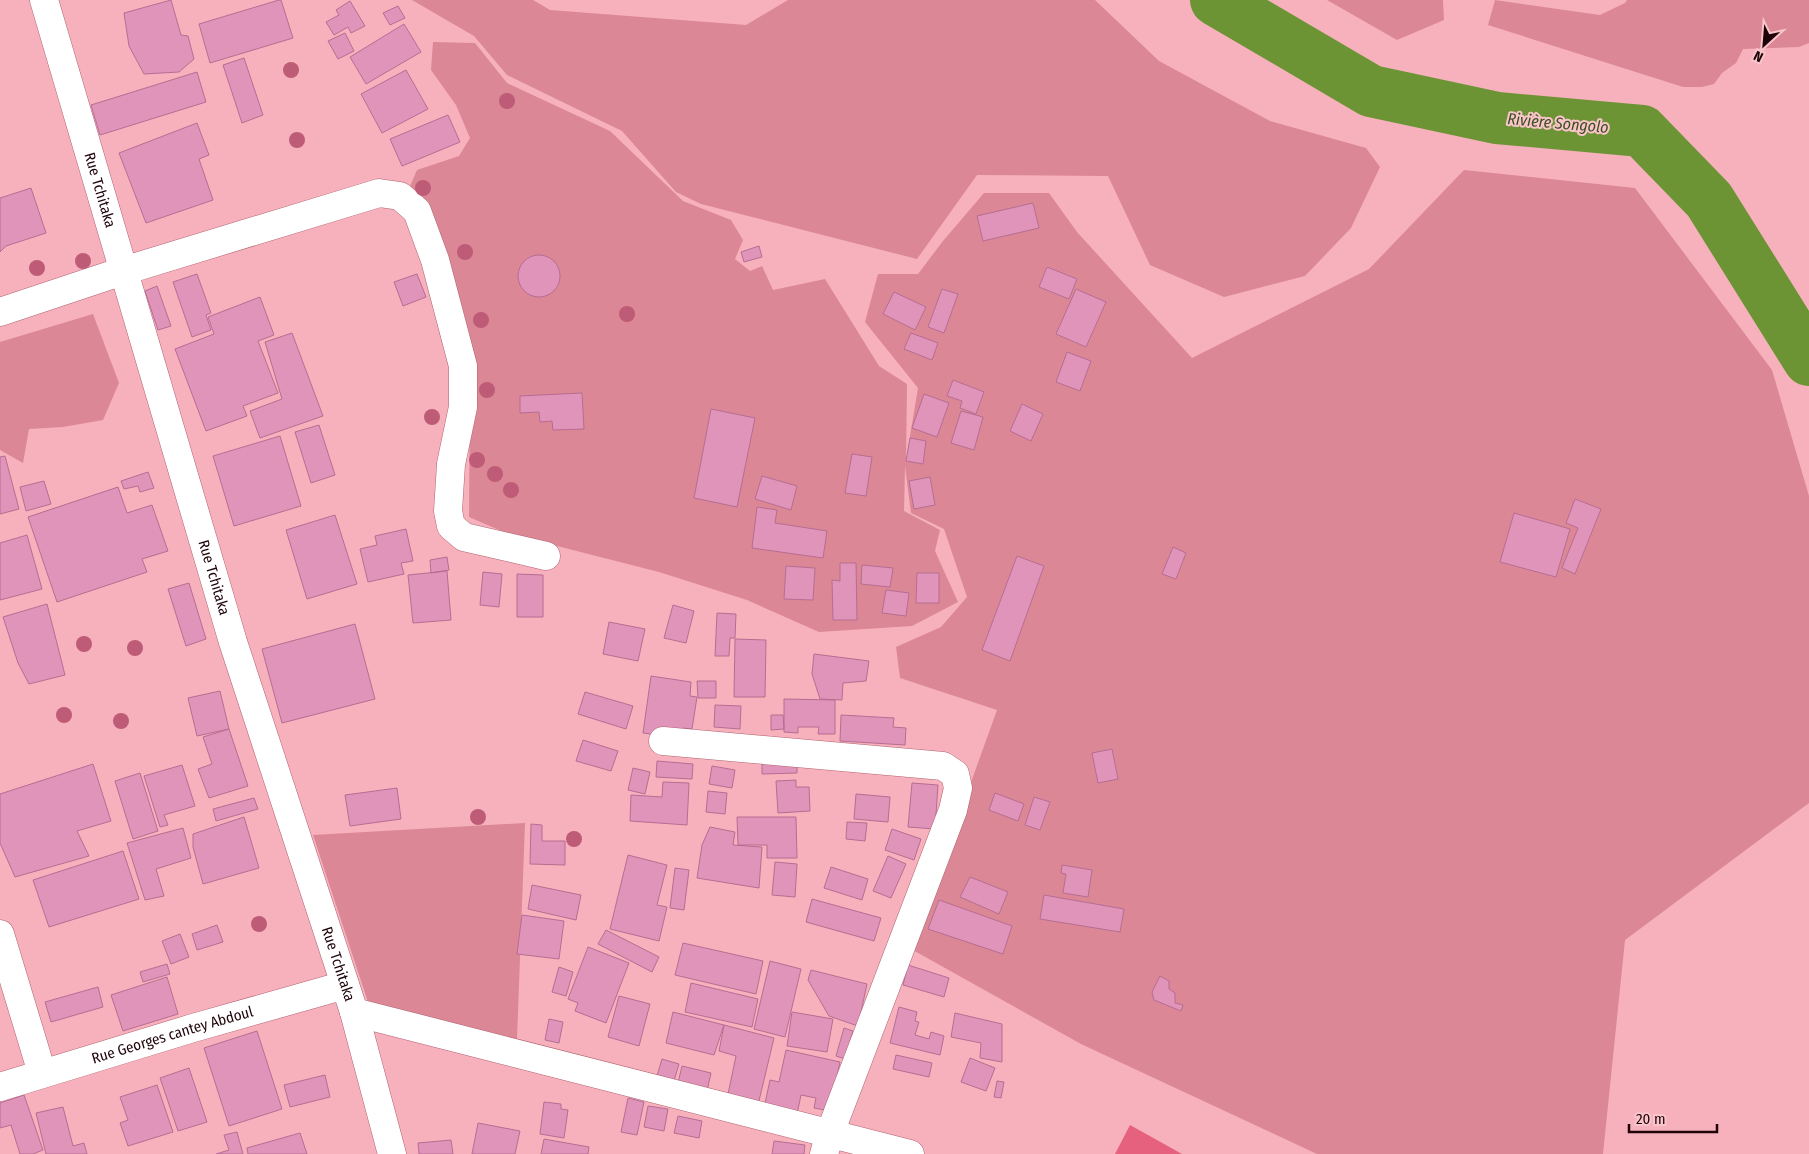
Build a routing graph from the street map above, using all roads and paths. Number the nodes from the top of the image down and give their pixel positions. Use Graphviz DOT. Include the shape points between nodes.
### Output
graph roads {
  1 [pos="44,0"];
  2 [pos="123,271"];
  3 [pos="0,312"];
  4 [pos="546,556"];
  5 [pos="663,741"];
  6 [pos="0,934"];
  7 [pos="345,986"];
  8 [pos="354,1012"];
  9 [pos="42,1074"];
  10 [pos="0,1087"];
  11 [pos="827,1144"];
  12 [pos="392,1154"];
  13 [pos="910,1154"];
  1 -- 2 [label="street, Rue Tchitaka"];
  2 -- 3 [label="street"];
  2 -- 4 [label="street" via="379,193 400,196 417,211 435,260 463,366 464,407 451,464 448,511 451,526 464,537"];
  2 -- 7 [label="street, Rue Tchitaka" via="233,642"];
  5 -- 11 [label="street" via="943,766 955,774 958,788 954,810"];
  6 -- 9 [label="street"];
  7 -- 8 [label="street, Rue Tchitaka"];
  7 -- 9 [label="street, Rue Georges cantey Abdoul"];
  8 -- 11 [label="street"];
  8 -- 12 [label="street, Rue Tchitaka"];
  9 -- 10 [label="street, Rue Georges cantey Abdoul"];
  11 -- 13 [label="street"];
}
